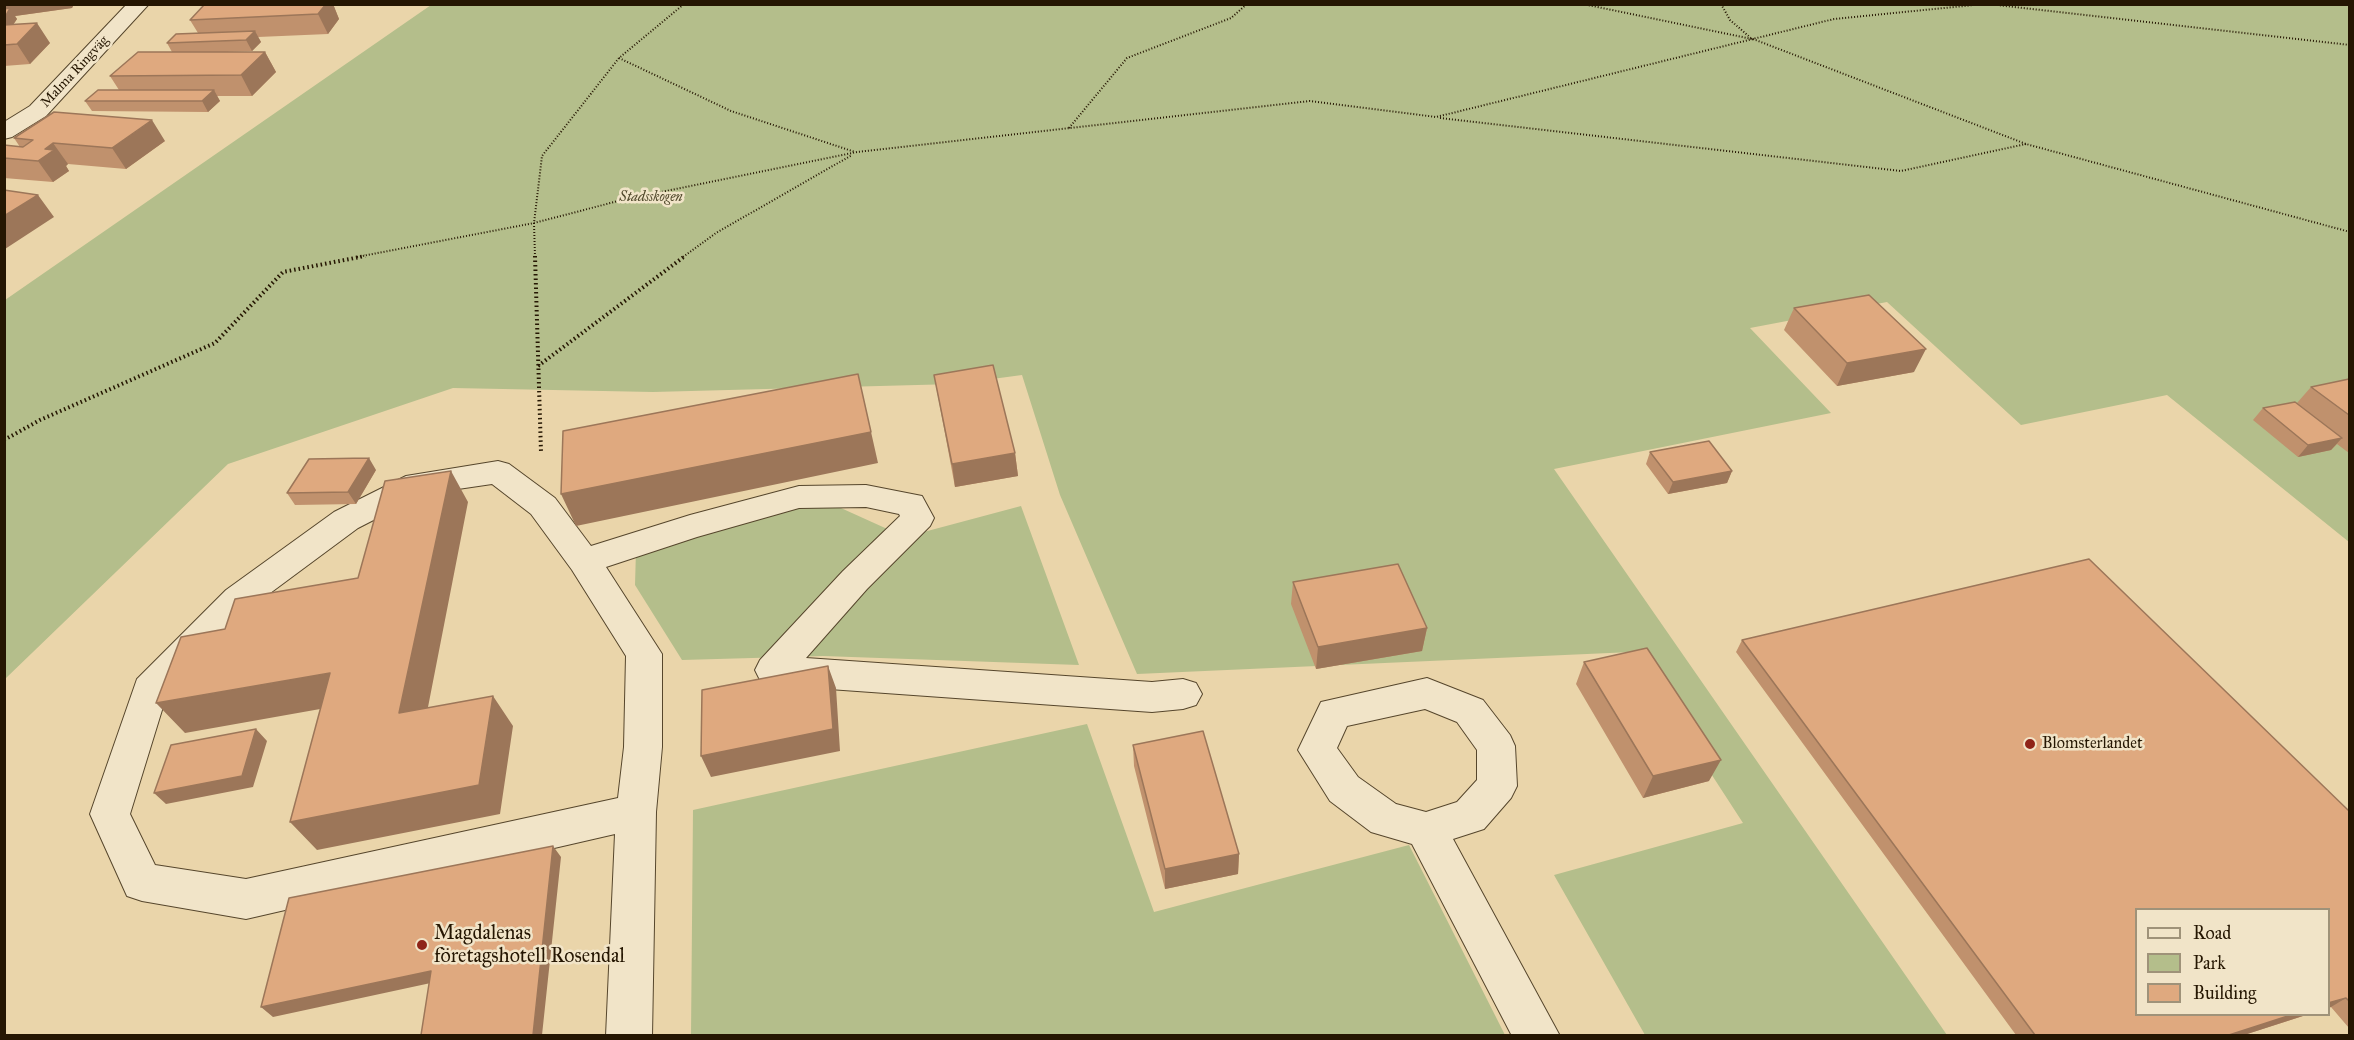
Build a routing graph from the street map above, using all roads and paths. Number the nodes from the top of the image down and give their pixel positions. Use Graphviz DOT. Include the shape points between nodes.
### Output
graph roads {
  1 [pos="139,4"];
  2 [pos="684,4"];
  3 [pos="1247,4"];
  4 [pos="1583,4"];
  5 [pos="1721,4"];
  6 [pos="1986,4"];
  7 [pos="1752,39"];
  8 [pos="2349,45"];
  9 [pos="619,58"];
  10 [pos="1436,117"];
  11 [pos="1068,129"];
  12 [pos="4,132"];
  13 [pos="2026,144"];
  14 [pos="857,153"];
  15 [pos="534,223"];
  16 [pos="2349,232"];
  17 [pos="538,366"];
  18 [pos="4,440"];
  19 [pos="543,506"];
  20 [pos="584,561"];
  21 [pos="1183,694"];
  22 [pos="636,812"];
  23 [pos="1426,830"];
  24 [pos="629,1035"];
  25 [pos="1537,1035"];
  1 -- 12 [label="street, Malma Ringväg" via="38,111"];
  2 -- 9 [label="path"];
  3 -- 11 [label="path" via="1231,18 1127,58"];
  4 -- 7 [label="path"];
  5 -- 7 [label="path" via="1730,20"];
  6 -- 7 [label="path" via="1834,19"];
  6 -- 8 [label="path"];
  7 -- 10 [label="path"];
  7 -- 13 [label="path"];
  9 -- 14 [label="path" via="731,111"];
  9 -- 15 [label="path" via="542,156"];
  10 -- 11 [label="path" via="1310,101"];
  10 -- 13 [label="path" via="1901,171"];
  11 -- 14 [label="path"];
  13 -- 16 [label="path"];
  14 -- 15 [label="path" via="622,200"];
  14 -- 17 [label="path" via="716,233"];
  15 -- 17 [label="path"];
  15 -- 18 [label="path" via="283,272 215,343 40,420"];
  17 -- 19 [label="path"];
  19 -- 20 [label="street"];
  19 -- 22 [label="street" via="498,472 417,484 346,520 238,598 150,690 110,814 142,882 246,899"];
  20 -- 21 [label="street" via="799,497 866,496 910,504 918,518 773,670 1152,697"];
  20 -- 22 [label="street" via="644,654 643,747"];
  22 -- 24 [label="street"];
  23 -- 23 [label="street" via="1470,816 1497,786 1496,746 1470,711 1427,693 1334,712 1317,750 1344,789 1384,819"];
  23 -- 25 [label="street"];
}
